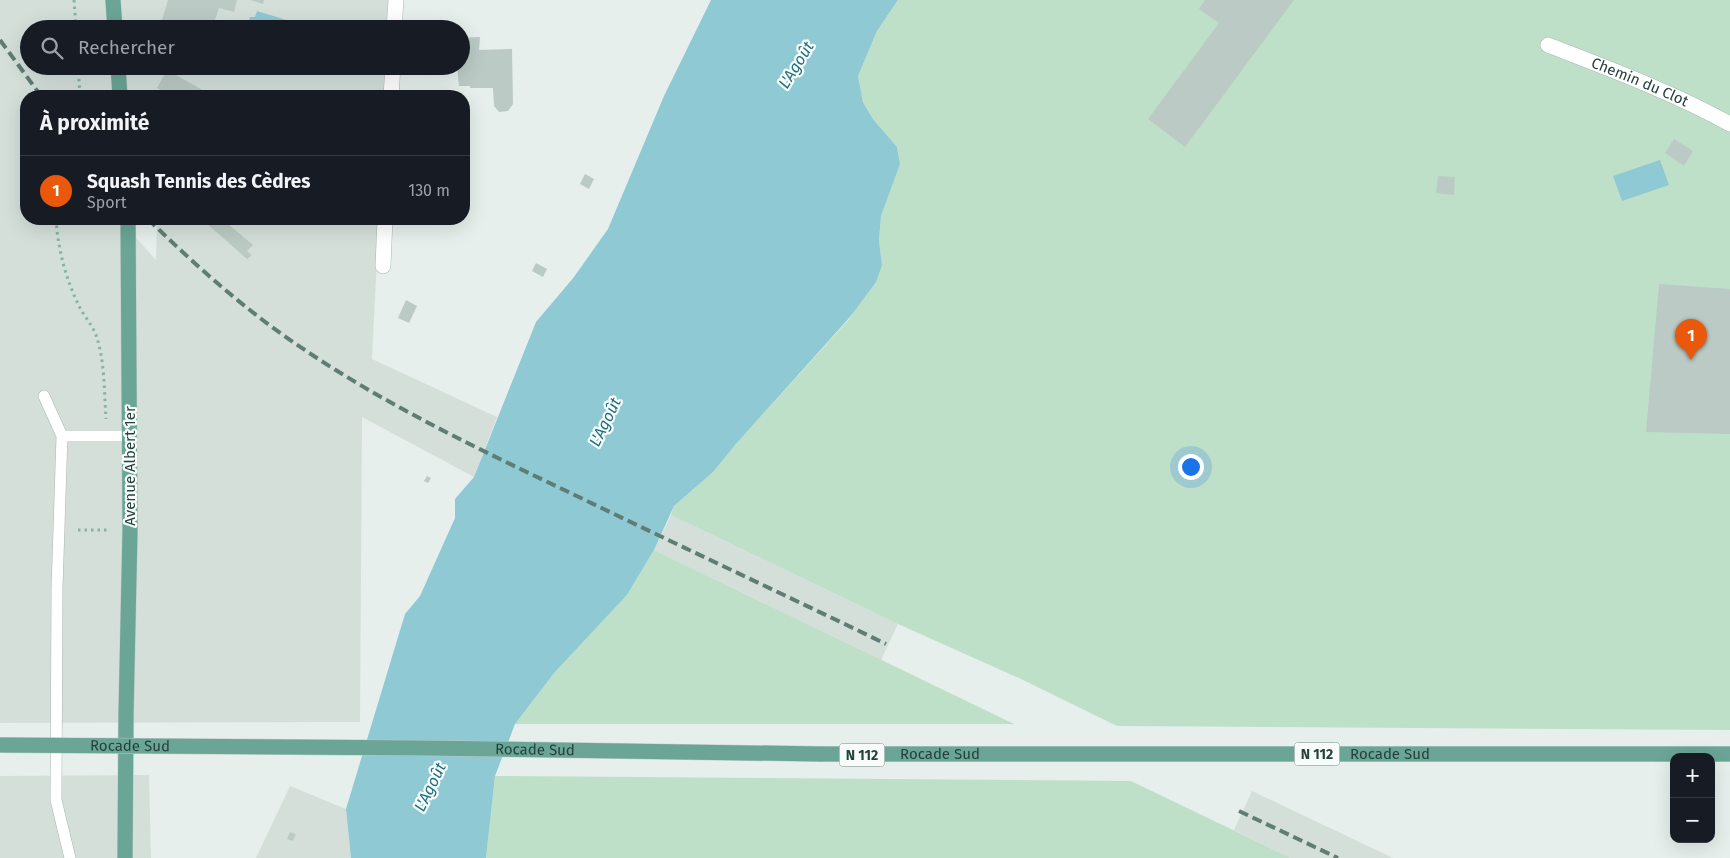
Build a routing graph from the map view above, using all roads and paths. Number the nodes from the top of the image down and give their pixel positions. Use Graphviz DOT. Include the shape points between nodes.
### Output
graph roads {
  1 [pos="74,0"];
  2 [pos="113,0"];
  3 [pos="396,0"];
  4 [pos="75,20"];
  5 [pos="114,20"];
  6 [pos="395,20"];
  7 [pos="1548,45"];
  8 [pos="79,75"];
  9 [pos="119,75"];
  10 [pos="392,75"];
  11 [pos="80,90"];
  12 [pos="120,90"];
  13 [pos="391,90"];
  14 [pos="1730,124"];
  15 [pos="57,225"];
  16 [pos="128,225"];
  17 [pos="385,225"];
  18 [pos="383,266"];
  19 [pos="44,396"];
  20 [pos="62,436"];
  21 [pos="106,436"];
  22 [pos="130,436"];
  23 [pos="107,521"];
  24 [pos="59,530"];
  25 [pos="0,746"];
  26 [pos="1730,754"];
  27 [pos="70,858"];
  28 [pos="125,858"];
  1 -- 4 [label="path"];
  2 -- 5 [label="main road"];
  3 -- 6 [label="street"];
  7 -- 14 [label="street, Chemin du Clot" via="1695,105"];
  8 -- 11 [label="path"];
  9 -- 12 [label="main road"];
  10 -- 13 [label="street"];
  15 -- 21 [label="path" via="66,274 95,333 102,359"];
  16 -- 22 [label="main road, Avenue Albert 1er"];
  17 -- 18 [label="street"];
  19 -- 20 [label="lane"];
  20 -- 21 [label="lane"];
  20 -- 24 [label="lane"];
  21 -- 22 [label="lane"];
  22 -- 28 [label="main road, Avenue Albert 1er"];
  23 -- 24 [label="path" via="107,530"];
  24 -- 27 [label="lane" via="56,800"];
  25 -- 26 [label="main road, Rocade Sud / N 112, bridge" via="820,754"];
}
